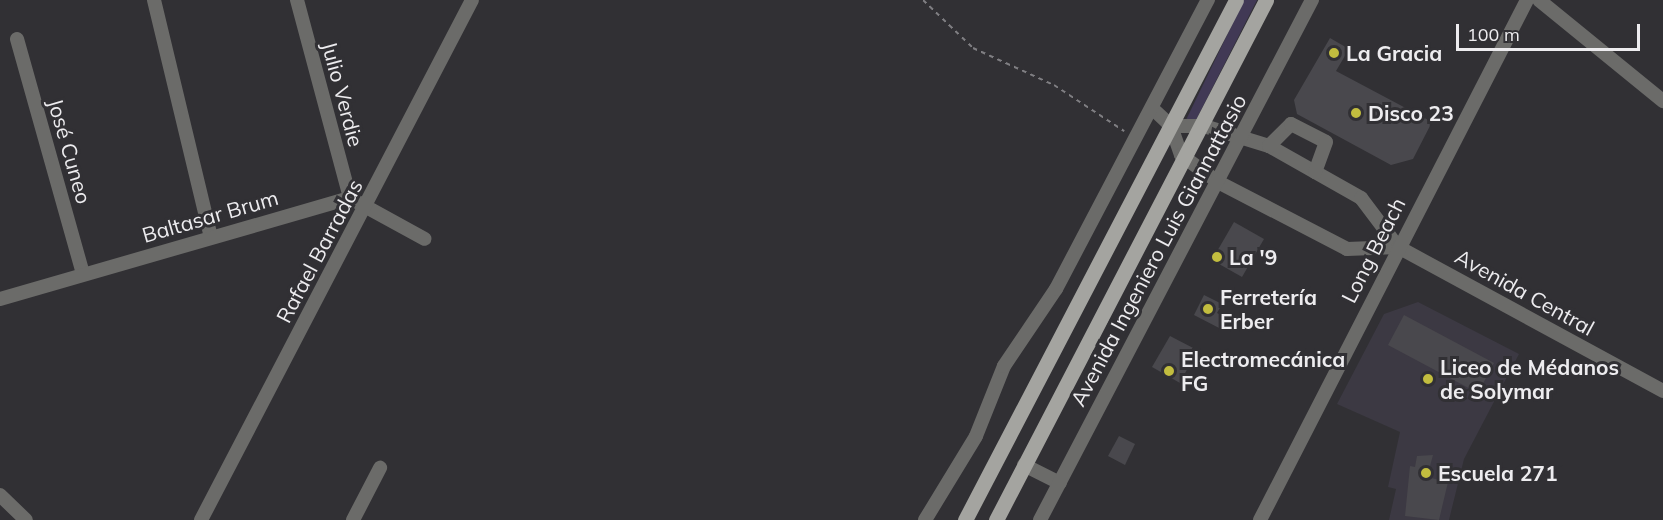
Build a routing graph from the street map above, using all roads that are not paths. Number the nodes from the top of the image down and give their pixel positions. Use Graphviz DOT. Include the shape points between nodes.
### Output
graph roads {
  1 [pos="154,0"];
  2 [pos="297,0"];
  3 [pos="472,0"];
  4 [pos="1208,0"];
  5 [pos="1236,0"];
  6 [pos="1266,0"];
  7 [pos="1312,0"];
  8 [pos="1527,0"];
  9 [pos="1539,0"];
  10 [pos="17,39"];
  11 [pos="1663,101"];
  12 [pos="1153,109"];
  13 [pos="1171,126"];
  14 [pos="1204,126"];
  15 [pos="1243,134"];
  16 [pos="1269,146"];
  17 [pos="1186,161"];
  18 [pos="1315,172"];
  19 [pos="1218,182"];
  20 [pos="350,198"];
  21 [pos="366,206"];
  22 [pos="211,237"];
  23 [pos="425,239"];
  24 [pos="1398,247"];
  25 [pos="83,274"];
  26 [pos="0,299"];
  27 [pos="1663,391"];
  28 [pos="1024,465"];
  29 [pos="380,468"];
  30 [pos="1060,483"];
  31 [pos="0,495"];
  32 [pos="26,520"];
  33 [pos="201,520"];
  34 [pos="353,520"];
  35 [pos="925,520"];
  36 [pos="965,520"];
  37 [pos="996,520"];
  38 [pos="1040,520"];
  39 [pos="1260,520"];
  1 -- 22 [label="street"];
  2 -- 20 [label="street, Julio Verdie"];
  3 -- 21 [label="street, Rafael Barradas"];
  4 -- 12 [label="street"];
  5 -- 13 [label="main road"];
  6 -- 14 [label="main road, Avenida Ingeniero Luis Giannattasio"];
  7 -- 15 [label="street, Avenida Ingeniero Luis Giannattasio"];
  8 -- 24 [label="street, Long Beach"];
  9 -- 11 [label="street"];
  10 -- 25 [label="street, José Cuneo"];
  12 -- 13 [label="street"];
  12 -- 35 [label="street" via="1056,289 1004,366 976,436"];
  13 -- 14 [label="street"];
  13 -- 17 [label="street" via="1176,147"];
  13 -- 36 [label="main road"];
  14 -- 15 [label="street"];
  14 -- 17 [label="main road, Avenida Ingeniero Luis Giannattasio"];
  15 -- 16 [label="street"];
  15 -- 19 [label="street, Avenida Ingeniero Luis Giannattasio"];
  16 -- 18 [label="street"];
  16 -- 18 [label="street" via="1291,124 1326,142"];
  17 -- 19 [label="street"];
  17 -- 28 [label="main road, Avenida Ingeniero Luis Giannattasio"];
  18 -- 24 [label="street" via="1376,211"];
  19 -- 24 [label="street" via="1347,249"];
  19 -- 30 [label="street, Avenida Ingeniero Luis Giannattasio"];
  20 -- 21 [label="street"];
  20 -- 22 [label="street, Baltasar Brum"];
  21 -- 23 [label="street"];
  21 -- 33 [label="street, Rafael Barradas"];
  22 -- 25 [label="street, Baltasar Brum"];
  24 -- 27 [label="street, Avenida Central"];
  24 -- 39 [label="street, Long Beach"];
  25 -- 26 [label="street, Baltasar Brum"];
  28 -- 30 [label="street"];
  28 -- 37 [label="main road, Avenida Ingeniero Luis Giannattasio"];
  29 -- 34 [label="street"];
  30 -- 38 [label="street, Avenida Ingeniero Luis Giannattasio"];
  31 -- 32 [label="street"];
}
